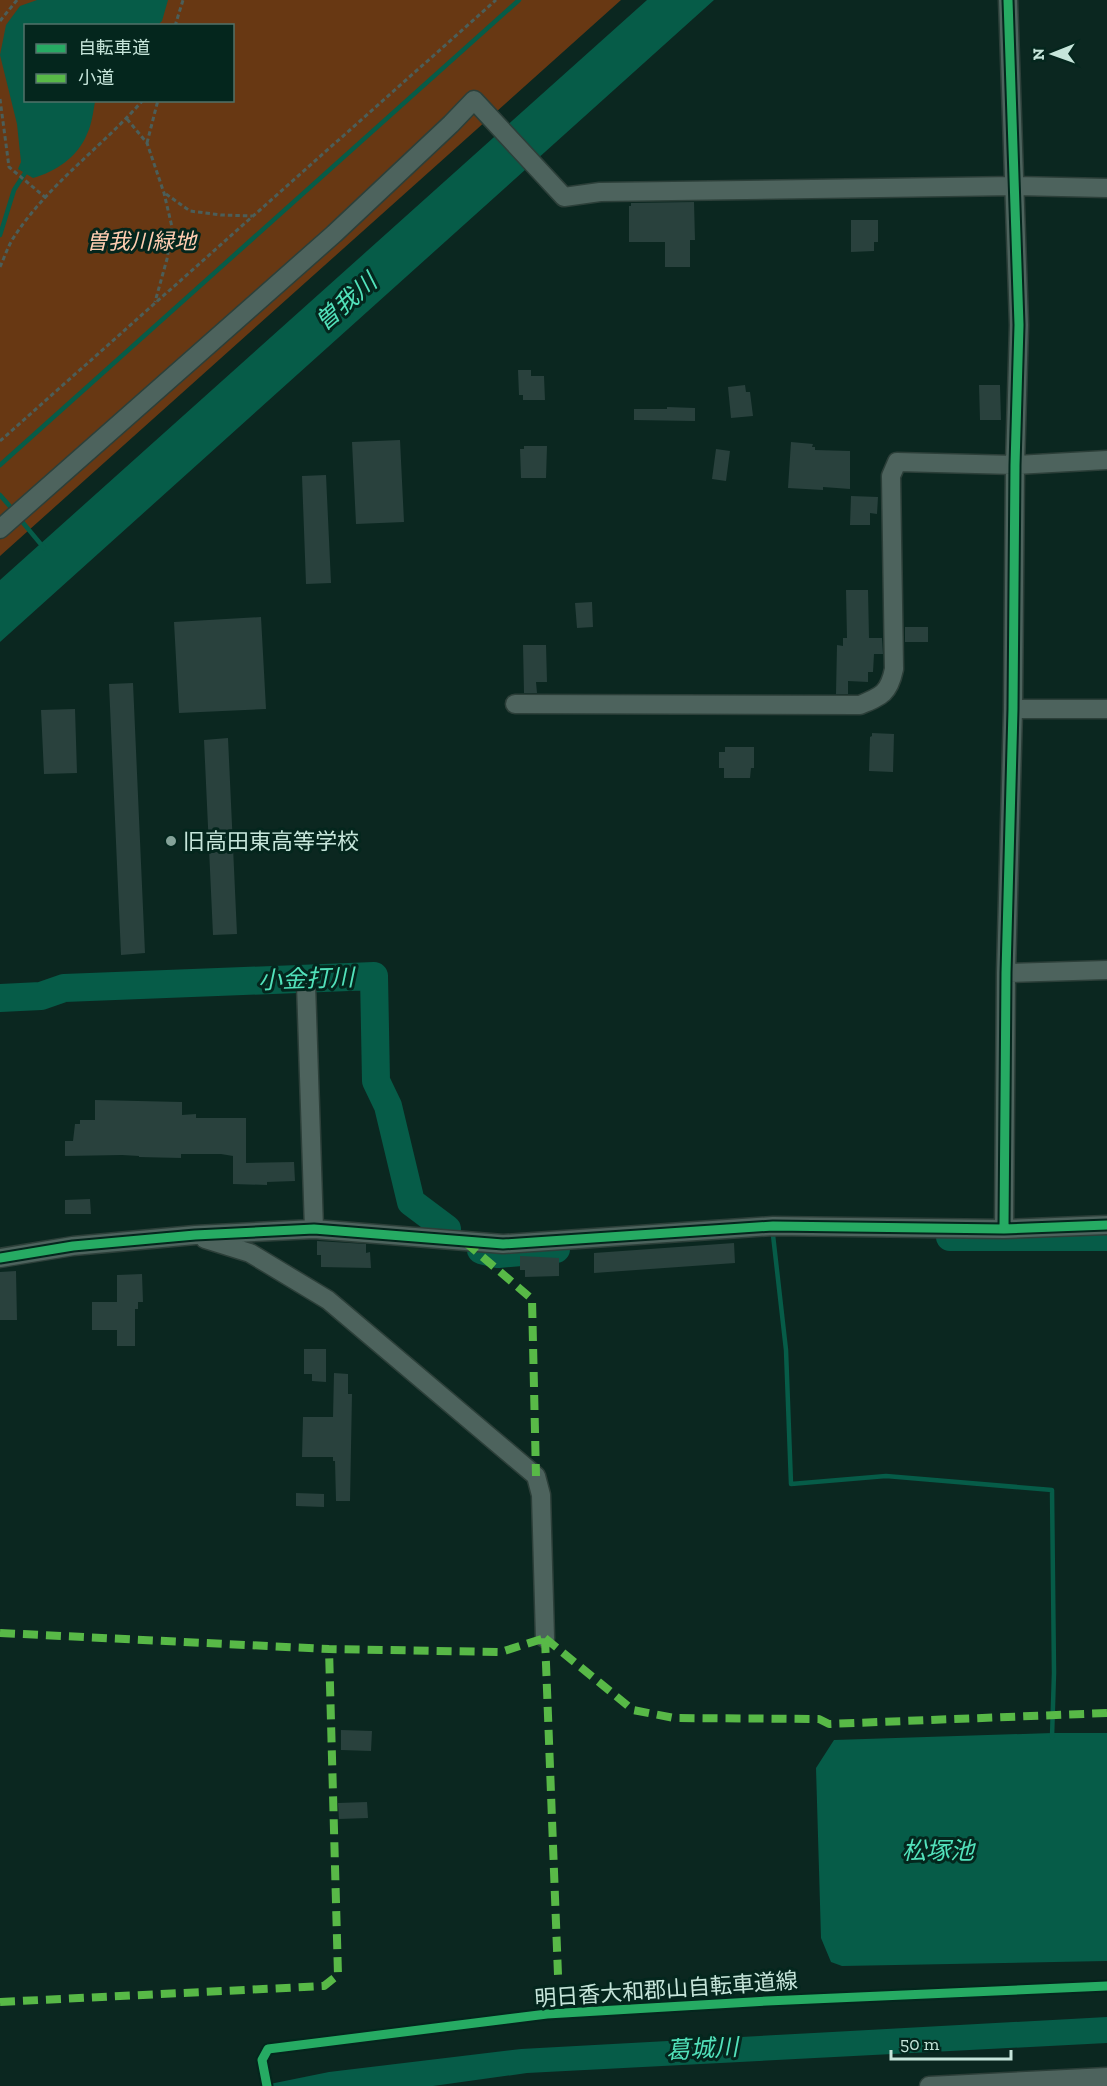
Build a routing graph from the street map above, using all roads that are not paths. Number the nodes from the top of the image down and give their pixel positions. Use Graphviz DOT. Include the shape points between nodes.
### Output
graph roads {
  1 [pos="1008,0"];
  2 [pos="1016,186"];
  3 [pos="1107,188"];
  4 [pos="1107,460"];
  5 [pos="1015,465"];
  6 [pos="0,529"];
  7 [pos="515,704"];
  8 [pos="1013,709"];
  9 [pos="1107,709"];
  10 [pos="1107,970"];
  11 [pos="1006,973"];
  12 [pos="306,984"];
  13 [pos="1107,1226"];
  14 [pos="1004,1228"];
  15 [pos="315,1229"];
  16 [pos="195,1235"];
  17 [pos="0,1258"];
  18 [pos="545,1638"];
  19 [pos="1107,2077"];
  20 [pos="929,2086"];
  1 -- 2 [label="street"];
  2 -- 3 [label="street"];
  2 -- 5 [label="street" via="1019,325"];
  2 -- 6 [label="street" via="600,192 564,197 474,100 334,234"];
  4 -- 5 [label="street"];
  5 -- 7 [label="street" via="897,462 891,476 894,669 892,682 882,696 860,705"];
  5 -- 8 [label="street"];
  8 -- 9 [label="street"];
  8 -- 11 [label="street"];
  10 -- 11 [label="street"];
  11 -- 14 [label="street"];
  12 -- 15 [label="street"];
  13 -- 14 [label="street"];
  14 -- 15 [label="street" via="773,1226 503,1244"];
  15 -- 16 [label="street"];
  16 -- 17 [label="street" via="73,1246"];
  16 -- 18 [label="street" via="250,1253 328,1300 536,1476 541,1495"];
  19 -- 20 [label="street"];
}
